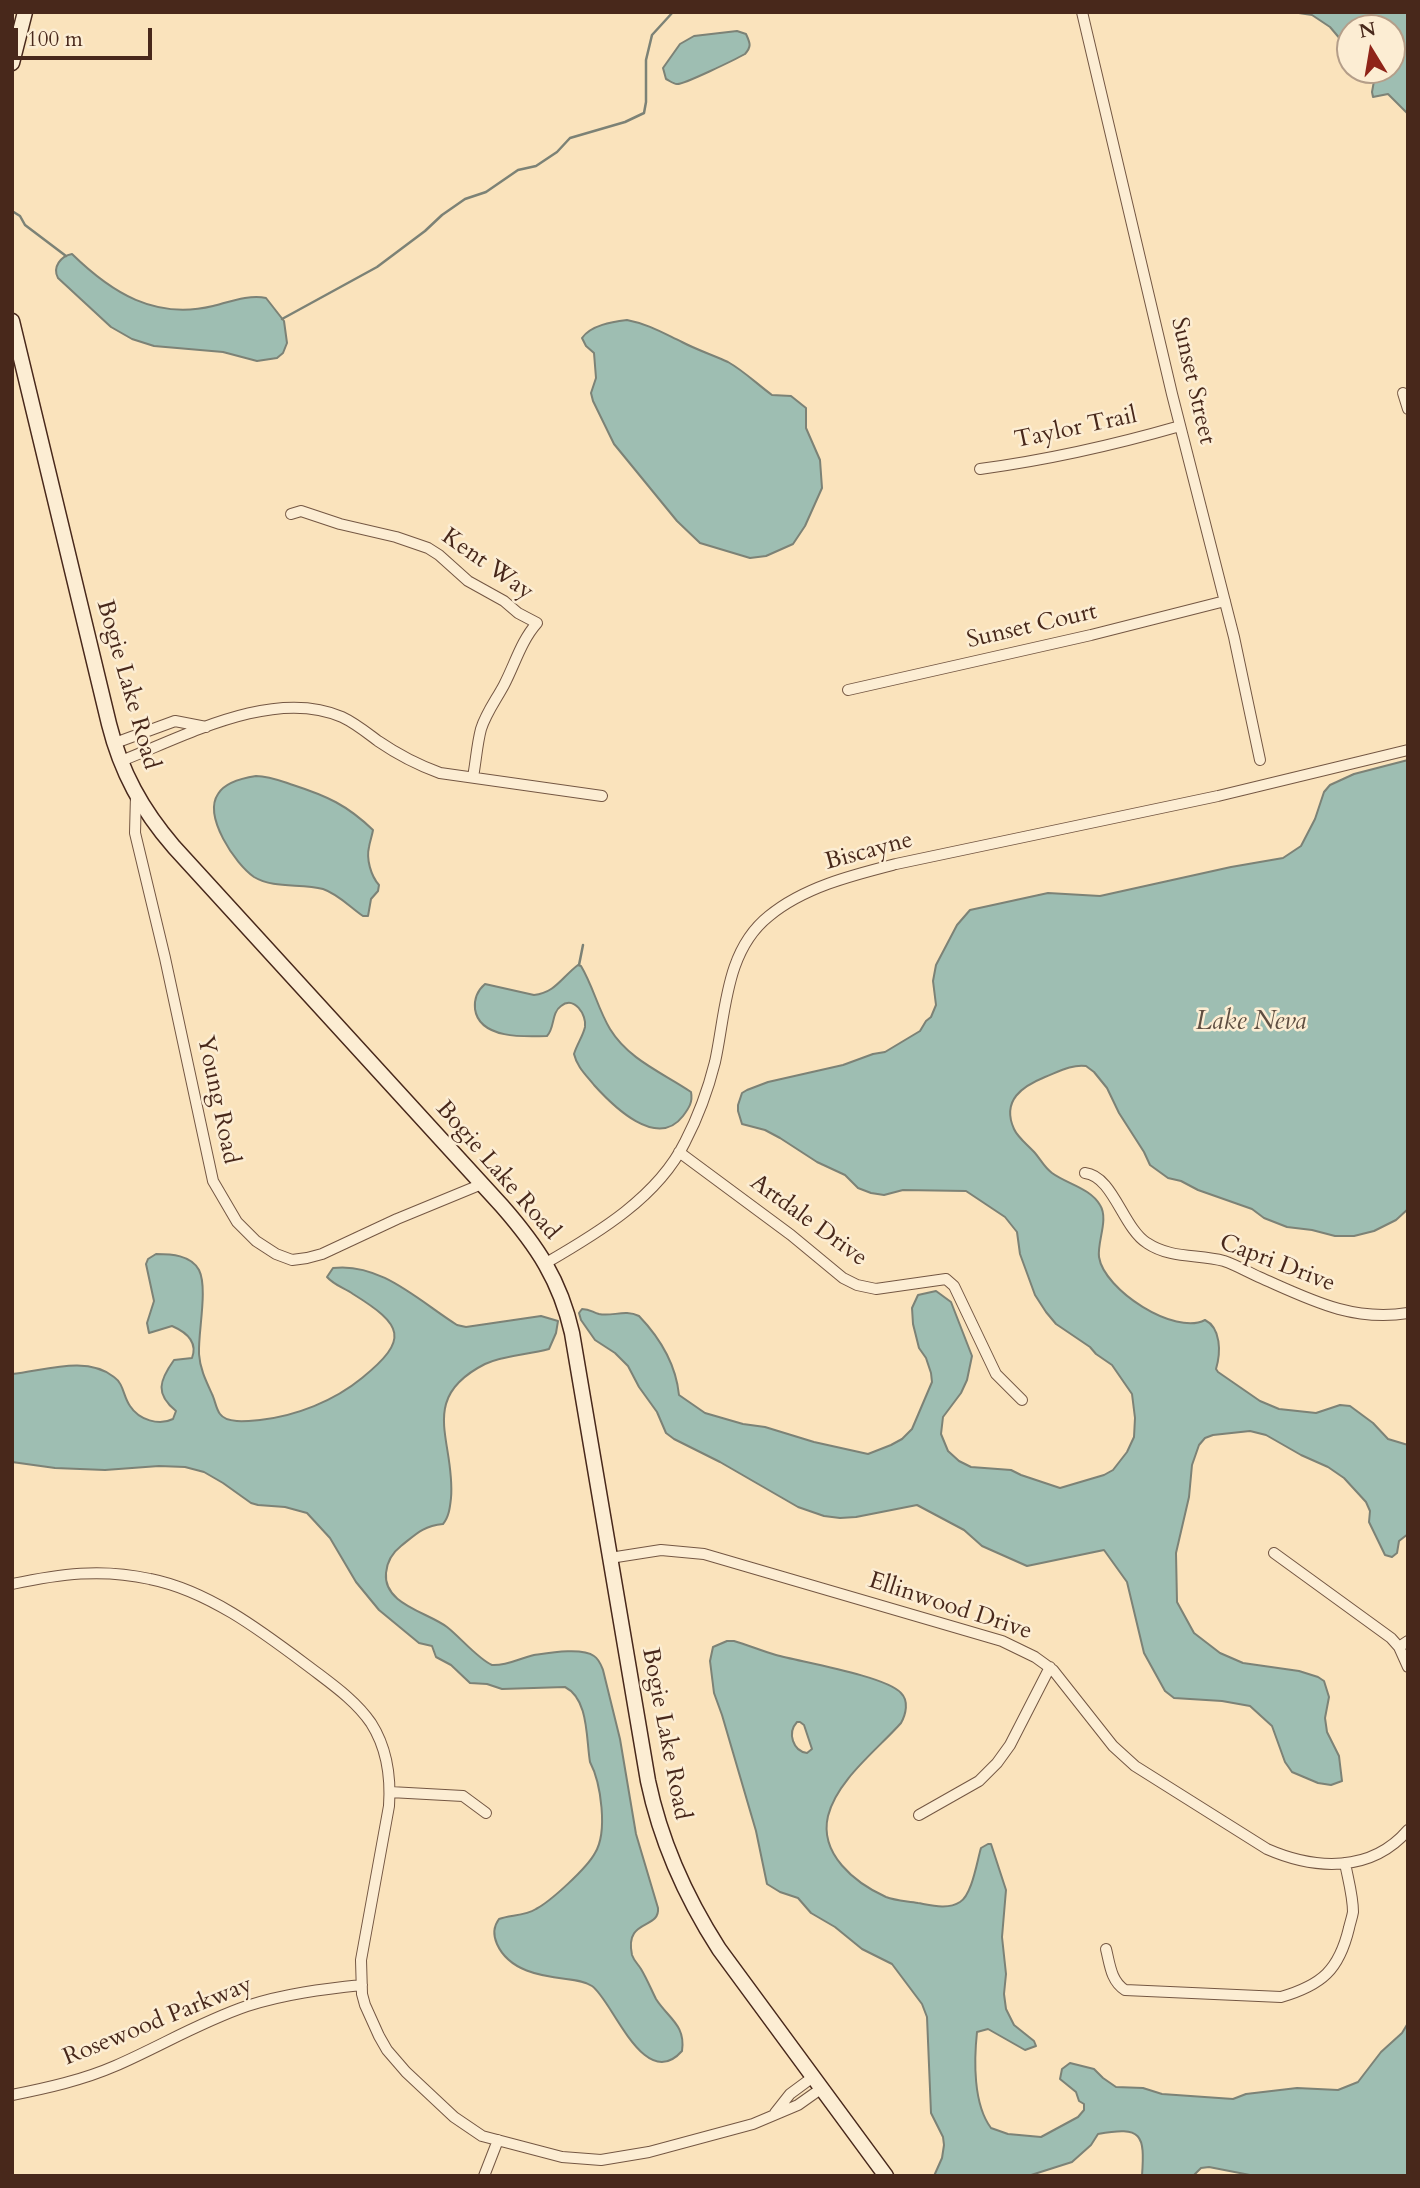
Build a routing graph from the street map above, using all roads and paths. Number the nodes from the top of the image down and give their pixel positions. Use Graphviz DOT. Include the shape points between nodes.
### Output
graph roads {
  1 [pos="25,12"];
  2 [pos="1083,12"];
  3 [pos="12,63"];
  4 [pos="12,320"];
  5 [pos="1403,393"];
  6 [pos="1408,409"];
  7 [pos="1180,426"];
  8 [pos="980,469"];
  9 [pos="291,514"];
  10 [pos="1225,601"];
  11 [pos="848,691"];
  12 [pos="206,727"];
  13 [pos="114,743"];
  14 [pos="1408,750"];
  15 [pos="1260,760"];
  16 [pos="121,761"];
  17 [pos="473,777"];
  18 [pos="136,795"];
  19 [pos="602,796"];
  20 [pos="679,1152"];
  21 [pos="1085,1172"];
  22 [pos="482,1184"];
  23 [pos="546,1263"];
  24 [pos="1408,1313"];
  25 [pos="1023,1399"];
  26 [pos="1275,1553"];
  27 [pos="610,1558"];
  28 [pos="12,1584"];
  29 [pos="1403,1644"];
  30 [pos="1050,1667"];
  31 [pos="1408,1667"];
  32 [pos="390,1792"];
  33 [pos="486,1813"];
  34 [pos="919,1815"];
  35 [pos="1408,1830"];
  36 [pos="1345,1863"];
  37 [pos="1106,1949"];
  38 [pos="362,1985"];
  39 [pos="818,2083"];
  40 [pos="12,2095"];
  41 [pos="498,2140"];
  42 [pos="484,2176"];
  43 [pos="886,2176"];
  1 -- 3 [label="main road"];
  2 -- 7 [label="street, Sunset Street"];
  4 -- 13 [label="main road, Bogie Lake Road"];
  5 -- 6 [label="street"];
  7 -- 8 [label="street, Taylor Trail" via="1033,462"];
  7 -- 10 [label="street, Sunset Street"];
  9 -- 17 [label="street, Kent Way" via="301,511 421,545 468,581 537,623 524,638 488,711"];
  10 -- 11 [label="street, Sunset Court"];
  10 -- 15 [label="street, Sunset Street"];
  12 -- 13 [label="street" via="175,720"];
  12 -- 16 [label="street"];
  12 -- 17 [label="street" via="275,708 314,708 344,718 422,767"];
  13 -- 16 [label="main road, Bogie Lake Road"];
  14 -- 20 [label="street, Biscayne" via="1218,796 896,864 842,879 788,903 748,938 734,967 709,1085"];
  16 -- 18 [label="main road, Bogie Lake Road"];
  17 -- 19 [label="street"];
  18 -- 22 [label="main road, Bogie Lake Road" via="185,859"];
  18 -- 22 [label="street, Young Road" via="135,834 213,1181 237,1222 276,1254 292,1260 307,1258"];
  20 -- 23 [label="street, Biscayne" via="645,1195"];
  20 -- 25 [label="street, Artdale Drive" via="857,1285 876,1289 946,1279 954,1286 996,1374"];
  21 -- 24 [label="street, Capri Drive" via="1102,1182 1135,1234 1159,1250 1226,1262 1331,1308 1362,1315"];
  22 -- 23 [label="main road, Bogie Lake Road"];
  23 -- 27 [label="main road, Bogie Lake Road" via="562,1296 572,1333"];
  26 -- 29 [label="street"];
  27 -- 30 [label="street, Ellinwood Drive" via="661,1550 704,1554 1002,1641"];
  27 -- 39 [label="main road, Bogie Lake Road" via="648,1781 667,1852 707,1930"];
  28 -- 32 [label="street" via="58,1574 103,1572 192,1591 233,1613 353,1702 371,1723 381,1746"];
  29 -- 31 [label="street"];
  30 -- 34 [label="street" via="997,1763 979,1781"];
  30 -- 36 [label="street, Ellinwood Drive" via="1113,1746 1145,1772 1267,1849 1311,1864"];
  32 -- 33 [label="street" via="463,1796"];
  32 -- 38 [label="street" via="362,1950"];
  35 -- 36 [label="street, Ellinwood Drive" via="1379,1854"];
  36 -- 37 [label="street" via="1353,1914 1346,1945 1331,1971 1299,1992 1281,1997 1125,1990 1112,1976"];
  38 -- 40 [label="street, Rosewood Parkway" via="248,2006 112,2067"];
  38 -- 41 [label="street" via="373,2025 406,2072 454,2117 482,2136"];
  39 -- 41 [label="street" via="790,2094 774,2113 753,2124 649,2152 601,2160 562,2157"];
  39 -- 43 [label="main road, Bogie Lake Road"];
  41 -- 42 [label="street"];
}
